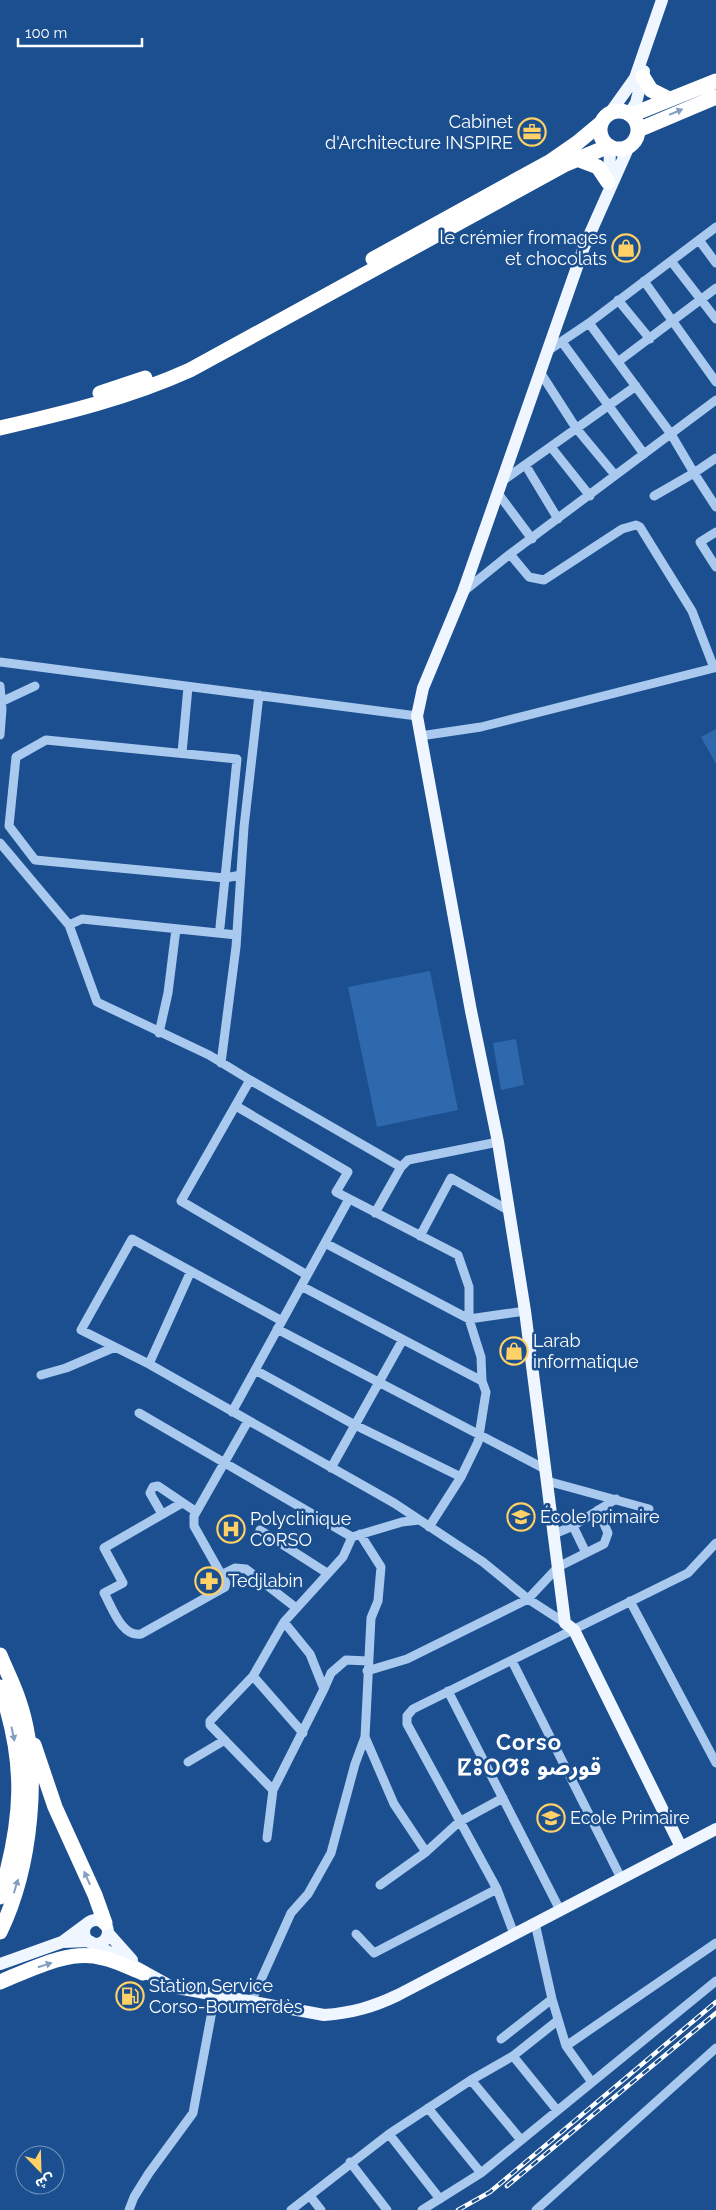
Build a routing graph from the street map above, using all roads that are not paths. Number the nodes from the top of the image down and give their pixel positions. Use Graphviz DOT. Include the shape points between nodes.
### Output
graph roads {
  1 [pos="662,0"];
  2 [pos="642,70"];
  3 [pos="716,81"];
  4 [pos="716,97"];
  5 [pos="669,99"];
  6 [pos="630,114"];
  7 [pos="606,118"];
  8 [pos="638,130"];
  9 [pos="629,146"];
  10 [pos="609,147"];
  11 [pos="577,159"];
  12 [pos="609,185"];
  13 [pos="716,227"];
  14 [pos="699,240"];
  15 [pos="671,261"];
  16 [pos="716,264"];
  17 [pos="644,281"];
  18 [pos="716,288"];
  19 [pos="702,299"];
  20 [pos="618,300"];
  21 [pos="716,318"];
  22 [pos="674,322"];
  23 [pos="589,323"];
  24 [pos="650,339"];
  25 [pos="562,342"];
  26 [pos="545,353"];
  27 [pos="619,361"];
  28 [pos="540,372"];
  29 [pos="716,382"];
  30 [pos="636,386"];
  31 [pos="716,400"];
  32 [pos="609,405"];
  33 [pos="0,418"];
  34 [pos="0,428"];
  35 [pos="576,428"];
  36 [pos="671,434"];
  37 [pos="551,447"];
  38 [pos="644,454"];
  39 [pos="716,458"];
  40 [pos="526,466"];
  41 [pos="694,473"];
  42 [pos="615,475"];
  43 [pos="499,487"];
  44 [pos="590,496"];
  45 [pos="654,496"];
  46 [pos="716,507"];
  47 [pos="558,519"];
  48 [pos="716,532"];
  49 [pos="532,539"];
  50 [pos="510,554"];
  51 [pos="716,567"];
  52 [pos="463,592"];
  53 [pos="0,662"];
  54 [pos="715,667"];
  55 [pos="0,686"];
  56 [pos="35,686"];
  57 [pos="188,687"];
  58 [pos="259,695"];
  59 [pos="1,702"];
  60 [pos="417,716"];
  61 [pos="0,735"];
  62 [pos="420,736"];
  63 [pos="182,753"];
  64 [pos="251,758"];
  65 [pos="237,759"];
  66 [pos="0,843"];
  67 [pos="241,875"];
  68 [pos="226,878"];
  69 [pos="69,925"];
  70 [pos="220,927"];
  71 [pos="176,929"];
  72 [pos="237,935"];
  73 [pos="160,1033"];
  74 [pos="221,1062"];
  75 [pos="250,1080"];
  76 [pos="236,1106"];
  77 [pos="498,1142"];
  78 [pos="401,1167"];
  79 [pos="349,1199"];
  80 [pos="508,1210"];
  81 [pos="375,1213"];
  82 [pos="420,1236"];
  83 [pos="325,1242"];
  84 [pos="191,1271"];
  85 [pos="307,1275"];
  86 [pos="301,1286"];
  87 [pos="525,1311"];
  88 [pos="469,1319"];
  89 [pos="280,1325"];
  90 [pos="402,1341"];
  91 [pos="116,1347"];
  92 [pos="148,1364"];
  93 [pos="255,1370"];
  94 [pos="41,1375"];
  95 [pos="482,1381"];
  96 [pos="380,1382"];
  97 [pos="232,1412"];
  98 [pos="139,1413"];
  99 [pos="248,1421"];
  100 [pos="356,1425"];
  101 [pos="479,1435"];
  102 [pos="223,1464"];
  103 [pos="331,1468"];
  104 [pos="546,1475"];
  105 [pos="461,1477"];
  106 [pos="616,1500"];
  107 [pos="182,1503"];
  108 [pos="598,1510"];
  109 [pos="649,1510"];
  110 [pos="196,1511"];
  111 [pos="162,1514"];
  112 [pos="419,1520"];
  113 [pos="573,1526"];
  114 [pos="430,1527"];
  115 [pos="260,1530"];
  116 [pos="554,1534"];
  117 [pos="356,1535"];
  118 [pos="716,1543"];
  119 [pos="586,1553"];
  120 [pos="558,1567"];
  121 [pos="327,1572"];
  122 [pos="222,1576"];
  123 [pos="528,1599"];
  124 [pos="630,1601"];
  125 [pos="295,1608"];
  126 [pos="284,1622"];
  127 [pos="570,1626"];
  128 [pos="0,1655"];
  129 [pos="368,1661"];
  130 [pos="512,1661"];
  131 [pos="367,1671"];
  132 [pos="253,1676"];
  133 [pos="0,1687"];
  134 [pos="324,1689"];
  135 [pos="448,1692"];
  136 [pos="19,1701"];
  137 [pos="303,1733"];
  138 [pos="365,1737"];
  139 [pos="225,1740"];
  140 [pos="188,1762"];
  141 [pos="716,1763"];
  142 [pos="273,1790"];
  143 [pos="503,1798"];
  144 [pos="20,1811"];
  145 [pos="459,1822"];
  146 [pos="716,1829"];
  147 [pos="267,1838"];
  148 [pos="681,1847"];
  149 [pos="426,1852"];
  150 [pos="0,1878"];
  151 [pos="621,1878"];
  152 [pos="380,1886"];
  153 [pos="497,1889"];
  154 [pos="0,1897"];
  155 [pos="560,1910"];
  156 [pos="89,1922"];
  157 [pos="536,1923"];
  158 [pos="106,1928"];
  159 [pos="0,1932"];
  160 [pos="356,1934"];
  161 [pos="514,1934"];
  162 [pos="62,1942"];
  163 [pos="88,1942"];
  164 [pos="716,1943"];
  165 [pos="0,1964"];
  166 [pos="143,1973"];
  167 [pos="716,1981"];
  168 [pos="0,1982"];
  169 [pos="215,1995"];
  170 [pos="552,1999"];
  171 [pos="250,2002"];
  172 [pos="558,2021"];
  173 [pos="500,2039"];
  174 [pos="566,2046"];
  175 [pos="716,2048"];
  176 [pos="513,2056"];
  177 [pos="471,2080"];
  178 [pos="591,2081"];
  179 [pos="428,2108"];
  180 [pos="556,2109"];
  181 [pos="389,2134"];
  182 [pos="521,2140"];
  183 [pos="350,2162"];
  184 [pos="481,2173"];
  185 [pos="310,2196"];
  186 [pos="440,2199"];
  187 [pos="129,2210"];
  188 [pos="291,2210"];
  189 [pos="321,2210"];
  190 [pos="387,2210"];
  191 [pos="422,2210"];
  192 [pos="536,2210"];
  1 -- 2 [label="main road"];
  2 -- 5 [label="highway" via="651,90"];
  2 -- 6 [label="main road" via="636,103"];
  2 -- 7 [label="main road"];
  3 -- 5 [label="highway"];
  8 -- 4 [label="highway, one-way"];
  5 -- 6 [label="highway"];
  6 -- 7 [label="highway" via="620,111"];
  6 -- 8 [label="highway"];
  7 -- 10 [label="highway" via="600,135"];
  7 -- 33 [label="highway" via="551,161 192,358 96,395"];
  8 -- 9 [label="highway" via="636,139"];
  9 -- 10 [label="highway" via="620,149"];
  9 -- 12 [label="main road"];
  10 -- 11 [label="highway"];
  10 -- 12 [label="main road"];
  11 -- 12 [label="highway" via="598,167"];
  11 -- 34 [label="highway" via="190,370 101,404"];
  12 -- 26 [label="main road"];
  13 -- 14 [label="street"];
  14 -- 15 [label="street"];
  14 -- 16 [label="street"];
  15 -- 17 [label="street"];
  15 -- 19 [label="street"];
  17 -- 20 [label="street"];
  17 -- 22 [label="street"];
  18 -- 19 [label="street"];
  19 -- 21 [label="street"];
  19 -- 22 [label="street"];
  20 -- 23 [label="street"];
  20 -- 24 [label="street"];
  22 -- 24 [label="street"];
  22 -- 29 [label="street"];
  23 -- 25 [label="street"];
  23 -- 27 [label="street"];
  24 -- 27 [label="street"];
  25 -- 26 [label="street"];
  25 -- 32 [label="street"];
  26 -- 28 [label="main road"];
  27 -- 30 [label="street"];
  28 -- 35 [label="street"];
  28 -- 43 [label="main road"];
  30 -- 32 [label="street"];
  30 -- 36 [label="street"];
  31 -- 36 [label="street"];
  32 -- 35 [label="street"];
  32 -- 38 [label="street"];
  35 -- 37 [label="street"];
  35 -- 42 [label="street"];
  36 -- 38 [label="street"];
  36 -- 41 [label="street"];
  37 -- 40 [label="street"];
  37 -- 44 [label="street"];
  38 -- 42 [label="street"];
  39 -- 41 [label="street"];
  40 -- 43 [label="street"];
  40 -- 47 [label="street"];
  41 -- 45 [label="street"];
  41 -- 46 [label="street"];
  42 -- 44 [label="street"];
  43 -- 49 [label="street"];
  43 -- 52 [label="main road"];
  44 -- 47 [label="street"];
  47 -- 49 [label="street"];
  48 -- 51 [label="street" via="700,542"];
  49 -- 50 [label="street"];
  50 -- 52 [label="street"];
  50 -- 54 [label="street" via="530,577 544,580 622,529 640,527 692,611"];
  52 -- 60 [label="main road" via="423,688"];
  53 -- 57 [label="street"];
  54 -- 62 [label="street" via="481,727"];
  55 -- 59 [label="street"];
  56 -- 59 [label="street"];
  57 -- 58 [label="street"];
  57 -- 63 [label="street"];
  58 -- 60 [label="street"];
  58 -- 64 [label="street"];
  59 -- 61 [label="street"];
  60 -- 62 [label="main road"];
  62 -- 77 [label="main road"];
  63 -- 65 [label="street"];
  63 -- 68 [label="street" via="46,740 16,757 9,826 35,860"];
  64 -- 65 [label="street"];
  64 -- 67 [label="street"];
  65 -- 68 [label="street"];
  66 -- 69 [label="street"];
  67 -- 68 [label="street"];
  67 -- 72 [label="street"];
  68 -- 70 [label="street"];
  69 -- 71 [label="street" via="82,919"];
  69 -- 73 [label="street" via="97,1002"];
  71 -- 72 [label="street"];
  71 -- 73 [label="street"];
  72 -- 74 [label="street"];
  73 -- 74 [label="street"];
  74 -- 75 [label="street"];
  75 -- 76 [label="street"];
  75 -- 78 [label="street"];
  76 -- 79 [label="street" via="348,1172 336,1192"];
  76 -- 85 [label="street" via="181,1201"];
  77 -- 78 [label="street" via="414,1158"];
  77 -- 80 [label="main road"];
  78 -- 81 [label="street"];
  79 -- 81 [label="street"];
  79 -- 83 [label="street"];
  80 -- 82 [label="street" via="451,1178"];
  80 -- 87 [label="main road"];
  81 -- 82 [label="street"];
  82 -- 88 [label="street" via="458,1255 469,1287"];
  83 -- 85 [label="street"];
  83 -- 88 [label="street"];
  84 -- 89 [label="street"];
  84 -- 91 [label="street" via="132,1240 81,1330"];
  84 -- 92 [label="street"];
  85 -- 86 [label="street"];
  86 -- 89 [label="street"];
  86 -- 90 [label="street"];
  87 -- 88 [label="street"];
  87 -- 104 [label="main road"];
  88 -- 95 [label="street" via="481,1357"];
  89 -- 93 [label="street"];
  89 -- 96 [label="street"];
  90 -- 95 [label="street"];
  90 -- 96 [label="street"];
  91 -- 92 [label="street"];
  91 -- 94 [label="street"];
  92 -- 97 [label="street"];
  93 -- 97 [label="street"];
  93 -- 100 [label="street"];
  95 -- 101 [label="street" via="486,1392"];
  96 -- 100 [label="street"];
  96 -- 101 [label="street"];
  97 -- 99 [label="street"];
  98 -- 102 [label="street"];
  99 -- 102 [label="street"];
  99 -- 103 [label="street"];
  100 -- 103 [label="street"];
  100 -- 105 [label="street"];
  101 -- 104 [label="street"];
  101 -- 105 [label="street"];
  102 -- 110 [label="street"];
  102 -- 117 [label="street"];
  103 -- 112 [label="street"];
  104 -- 106 [label="street"];
  104 -- 116 [label="main road"];
  105 -- 114 [label="street"];
  106 -- 108 [label="street"];
  106 -- 109 [label="street"];
  107 -- 110 [label="street"];
  107 -- 111 [label="street"];
  107 -- 111 [label="street" via="158,1486 153,1487 150,1493"];
  108 -- 113 [label="street"];
  108 -- 119 [label="street" via="608,1533 607,1539"];
  110 -- 122 [label="street" via="194,1526"];
  111 -- 122 [label="street" via="104,1548 123,1583 104,1593 125,1630 130,1634 141,1634 223,1590 226,1583"];
  112 -- 114 [label="street"];
  112 -- 117 [label="street"];
  113 -- 116 [label="street"];
  113 -- 119 [label="street"];
  114 -- 123 [label="street" via="483,1562"];
  115 -- 121 [label="street"];
  116 -- 120 [label="main road"];
  117 -- 121 [label="street" via="343,1556"];
  117 -- 129 [label="street" via="381,1568 378,1601 371,1618"];
  118 -- 124 [label="street" via="688,1574"];
  119 -- 120 [label="street"];
  120 -- 123 [label="street"];
  120 -- 127 [label="main road"];
  121 -- 125 [label="street"];
  122 -- 125 [label="street" via="234,1568 246,1569"];
  123 -- 127 [label="street"];
  123 -- 131 [label="street" via="407,1659"];
  124 -- 127 [label="street"];
  124 -- 141 [label="street"];
  125 -- 126 [label="street"];
  126 -- 132 [label="street"];
  126 -- 134 [label="street" via="310,1654"];
  127 -- 130 [label="street"];
  127 -- 148 [label="main road"];
  128 -- 136 [label="highway"];
  129 -- 131 [label="street"];
  129 -- 134 [label="street" via="346,1660 331,1673"];
  130 -- 135 [label="street"];
  130 -- 151 [label="street"];
  131 -- 138 [label="street"];
  132 -- 137 [label="street"];
  132 -- 139 [label="street" via="210,1721"];
  133 -- 144 [label="highway, one-way" via="17,1752"];
  134 -- 137 [label="street"];
  135 -- 143 [label="street"];
  135 -- 145 [label="street" via="413,1709 407,1716 407,1724"];
  158 -- 136 [label="highway, one-way" via="95,1895 55,1807"];
  159 -- 136 [label="highway, one-way" via="10,1911 22,1866 31,1808 29,1743"];
  137 -- 142 [label="street"];
  138 -- 149 [label="street" via="394,1804"];
  138 -- 171 [label="street" via="331,1852 308,1894 291,1913"];
  139 -- 140 [label="street"];
  139 -- 142 [label="street"];
  142 -- 147 [label="street"];
  143 -- 145 [label="street"];
  143 -- 155 [label="street"];
  144 -- 150 [label="highway"];
  144 -- 154 [label="highway"];
  145 -- 149 [label="street"];
  145 -- 153 [label="street"];
  146 -- 148 [label="main road"];
  148 -- 151 [label="main road"];
  149 -- 152 [label="street"];
  151 -- 155 [label="main road"];
  153 -- 160 [label="street" via="374,1953"];
  153 -- 161 [label="street"];
  155 -- 157 [label="main road"];
  156 -- 158 [label="main road" via="97,1920"];
  156 -- 162 [label="main road"];
  156 -- 163 [label="main road" via="83,1932"];
  157 -- 161 [label="main road"];
  157 -- 170 [label="street"];
  158 -- 163 [label="main road" via="102,1942"];
  158 -- 166 [label="main road"];
  161 -- 171 [label="main road" via="398,1996 348,2014 324,2015"];
  162 -- 163 [label="main road"];
  162 -- 165 [label="main road"];
  163 -- 166 [label="main road" via="111,1952"];
  164 -- 174 [label="street"];
  168 -- 166 [label="highway, one-way" via="59,1960 86,1956 102,1957"];
  166 -- 169 [label="main road" via="172,1988"];
  167 -- 178 [label="street"];
  169 -- 171 [label="main road"];
  169 -- 187 [label="street" via="193,2112 149,2173"];
  170 -- 172 [label="street"];
  170 -- 173 [label="street"];
  172 -- 174 [label="street"];
  172 -- 176 [label="street"];
  174 -- 178 [label="street"];
  175 -- 192 [label="street"];
  176 -- 177 [label="street"];
  176 -- 180 [label="street"];
  177 -- 179 [label="street"];
  177 -- 182 [label="street"];
  178 -- 180 [label="street"];
  179 -- 181 [label="street"];
  179 -- 184 [label="street"];
  180 -- 182 [label="street"];
  181 -- 183 [label="street"];
  181 -- 186 [label="street"];
  182 -- 184 [label="street"];
  183 -- 185 [label="street"];
  183 -- 190 [label="street"];
  184 -- 186 [label="street"];
  185 -- 188 [label="street"];
  185 -- 189 [label="street"];
  186 -- 191 [label="street"];
}
